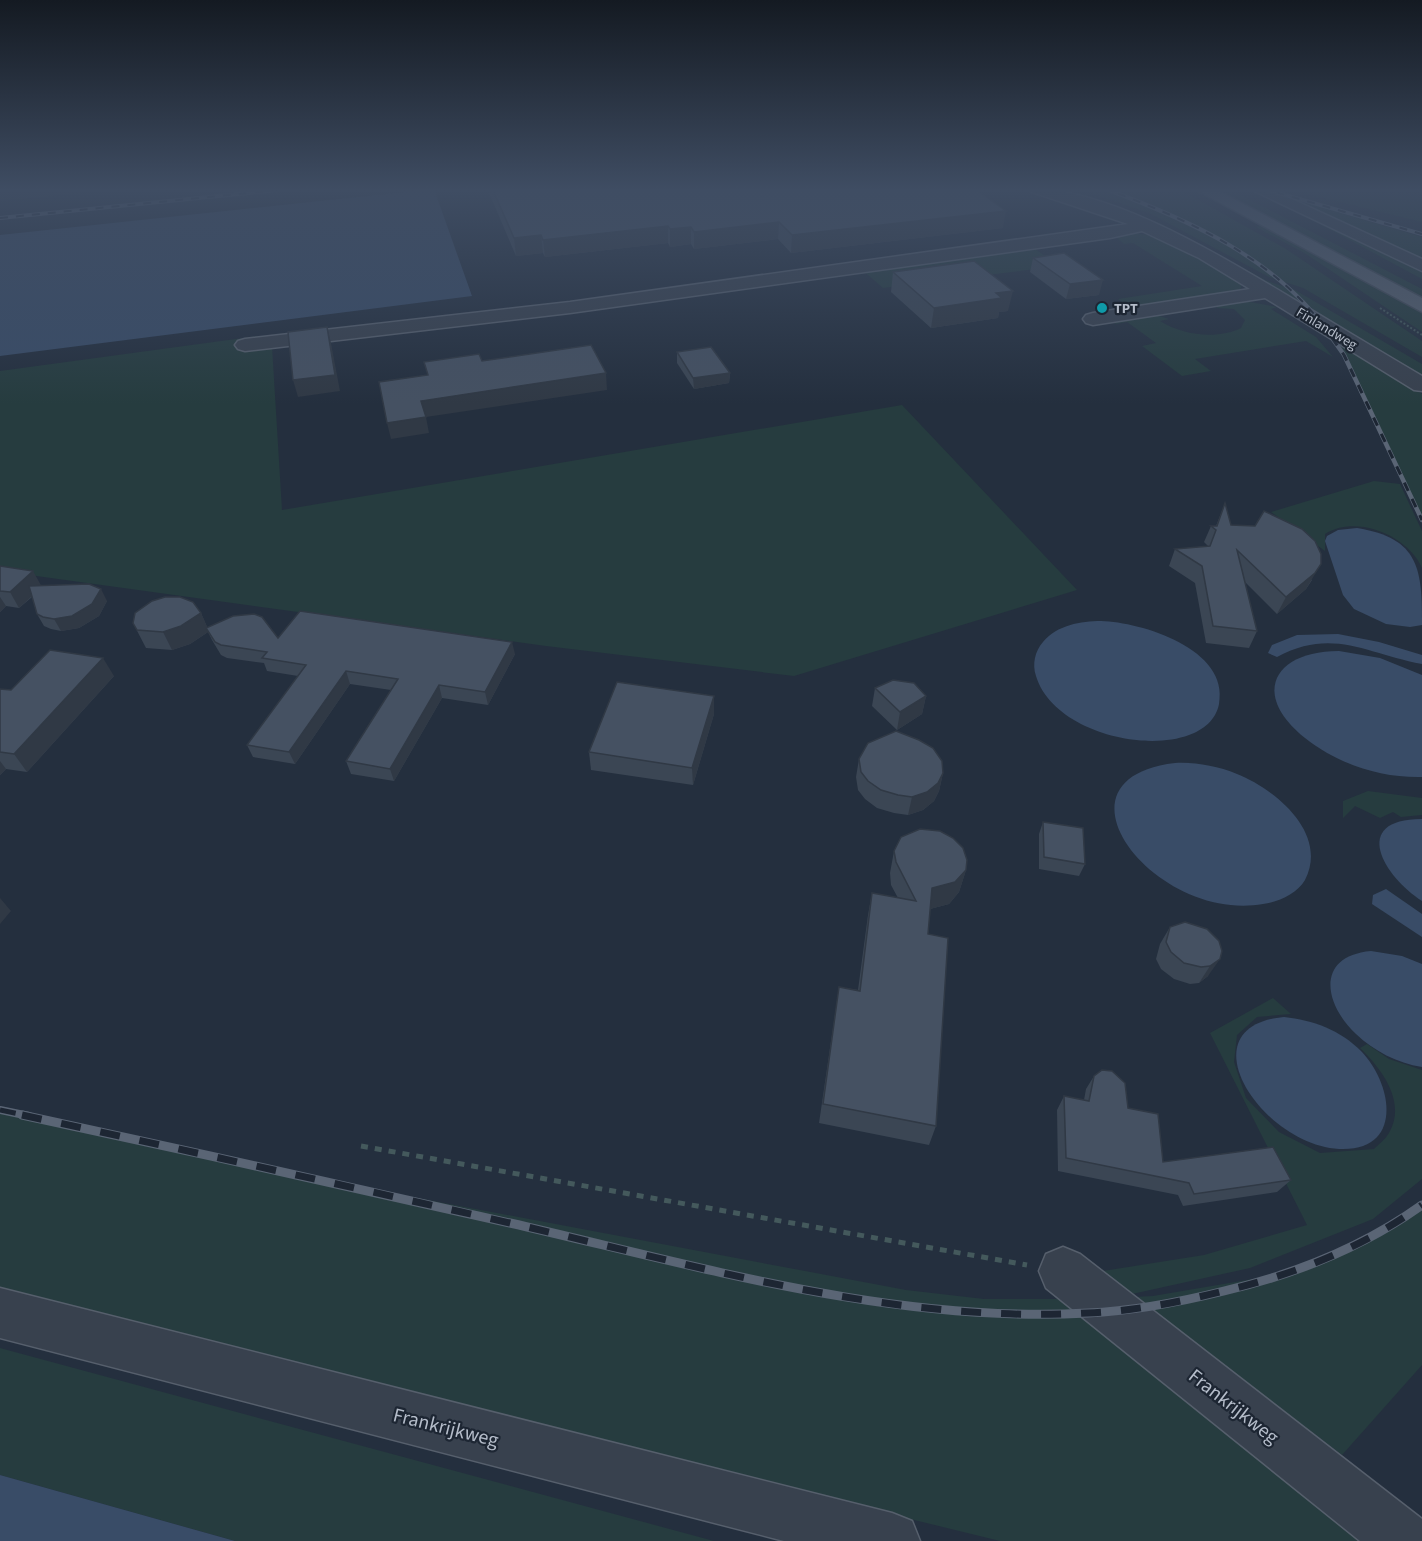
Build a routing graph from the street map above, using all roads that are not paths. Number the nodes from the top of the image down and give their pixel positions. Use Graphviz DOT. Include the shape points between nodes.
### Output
graph roads {
  1 [pos="914,260"];
  2 [pos="1215,260"];
  3 [pos="1336,260"];
  4 [pos="1378,260"];
  5 [pos="1422,283"];
  6 [pos="1268,292"];
  7 [pos="1422,306"];
  8 [pos="1093,319"];
  9 [pos="245,345"];
  10 [pos="1422,386"];
  11 [pos="1064,1271"];
  12 [pos="0,1313"];
  13 [pos="892,1541"];
  14 [pos="1405,1541"];
  1 -- 9 [label="street" via="343,336"];
  2 -- 6 [label="street, Finlandweg"];
  3 -- 7 [label="main road"];
  4 -- 5 [label="main road"];
  6 -- 8 [label="street"];
  6 -- 10 [label="street, Finlandweg"];
  11 -- 14 [label="street, Frankrijkweg"];
  12 -- 13 [label="street, Frankrijkweg"];
}
